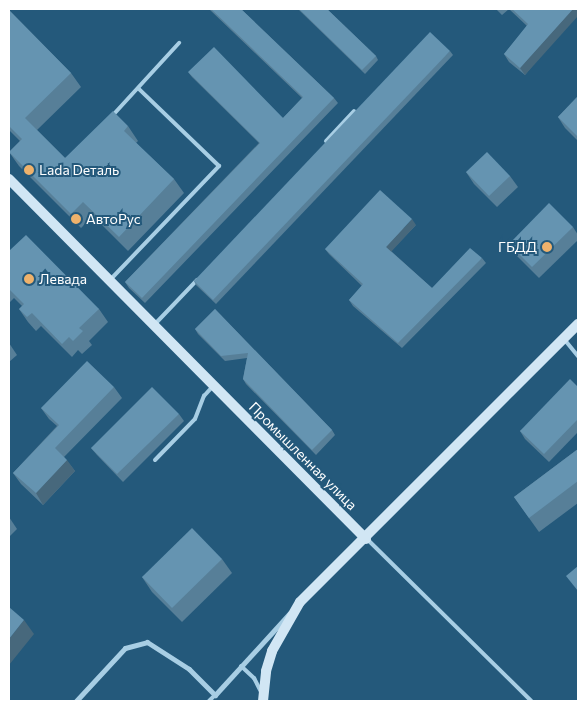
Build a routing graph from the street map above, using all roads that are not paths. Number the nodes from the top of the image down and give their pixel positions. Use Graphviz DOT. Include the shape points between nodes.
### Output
graph roads {
  1 [pos="179,43"];
  2 [pos="138,88"];
  3 [pos="354,111"];
  4 [pos="107,120"];
  5 [pos="321,147"];
  6 [pos="9,179"];
  7 [pos="201,276"];
  8 [pos="110,281"];
  9 [pos="578,324"];
  10 [pos="154,326"];
  11 [pos="564,339"];
  12 [pos="578,356"];
  13 [pos="213,386"];
  14 [pos="155,460"];
  15 [pos="366,539"];
  16 [pos="300,602"];
  17 [pos="240,665"];
  18 [pos="215,695"];
  19 [pos="263,700"];
  20 [pos="76,701"];
  21 [pos="209,701"];
  22 [pos="531,701"];
  1 -- 2 [label="lane"];
  2 -- 4 [label="lane"];
  2 -- 8 [label="lane" via="219,166"];
  3 -- 5 [label="lane"];
  6 -- 8 [label="main road, Промышленная улица"];
  7 -- 10 [label="lane"];
  8 -- 10 [label="main road, Промышленная улица"];
  9 -- 11 [label="main road"];
  10 -- 13 [label="main road, Промышленная улица"];
  11 -- 12 [label="lane"];
  11 -- 15 [label="main road"];
  13 -- 14 [label="lane" via="204,396 195,419"];
  13 -- 15 [label="main road, Промышленная улица"];
  15 -- 16 [label="main road"];
  15 -- 22 [label="lane"];
  16 -- 17 [label="street"];
  16 -- 19 [label="main road" via="272,650"];
  17 -- 18 [label="street"];
  17 -- 19 [label="lane" via="258,684"];
  18 -- 20 [label="street" via="189,669 162,648 147,642 125,648"];
  18 -- 21 [label="lane"];
}
